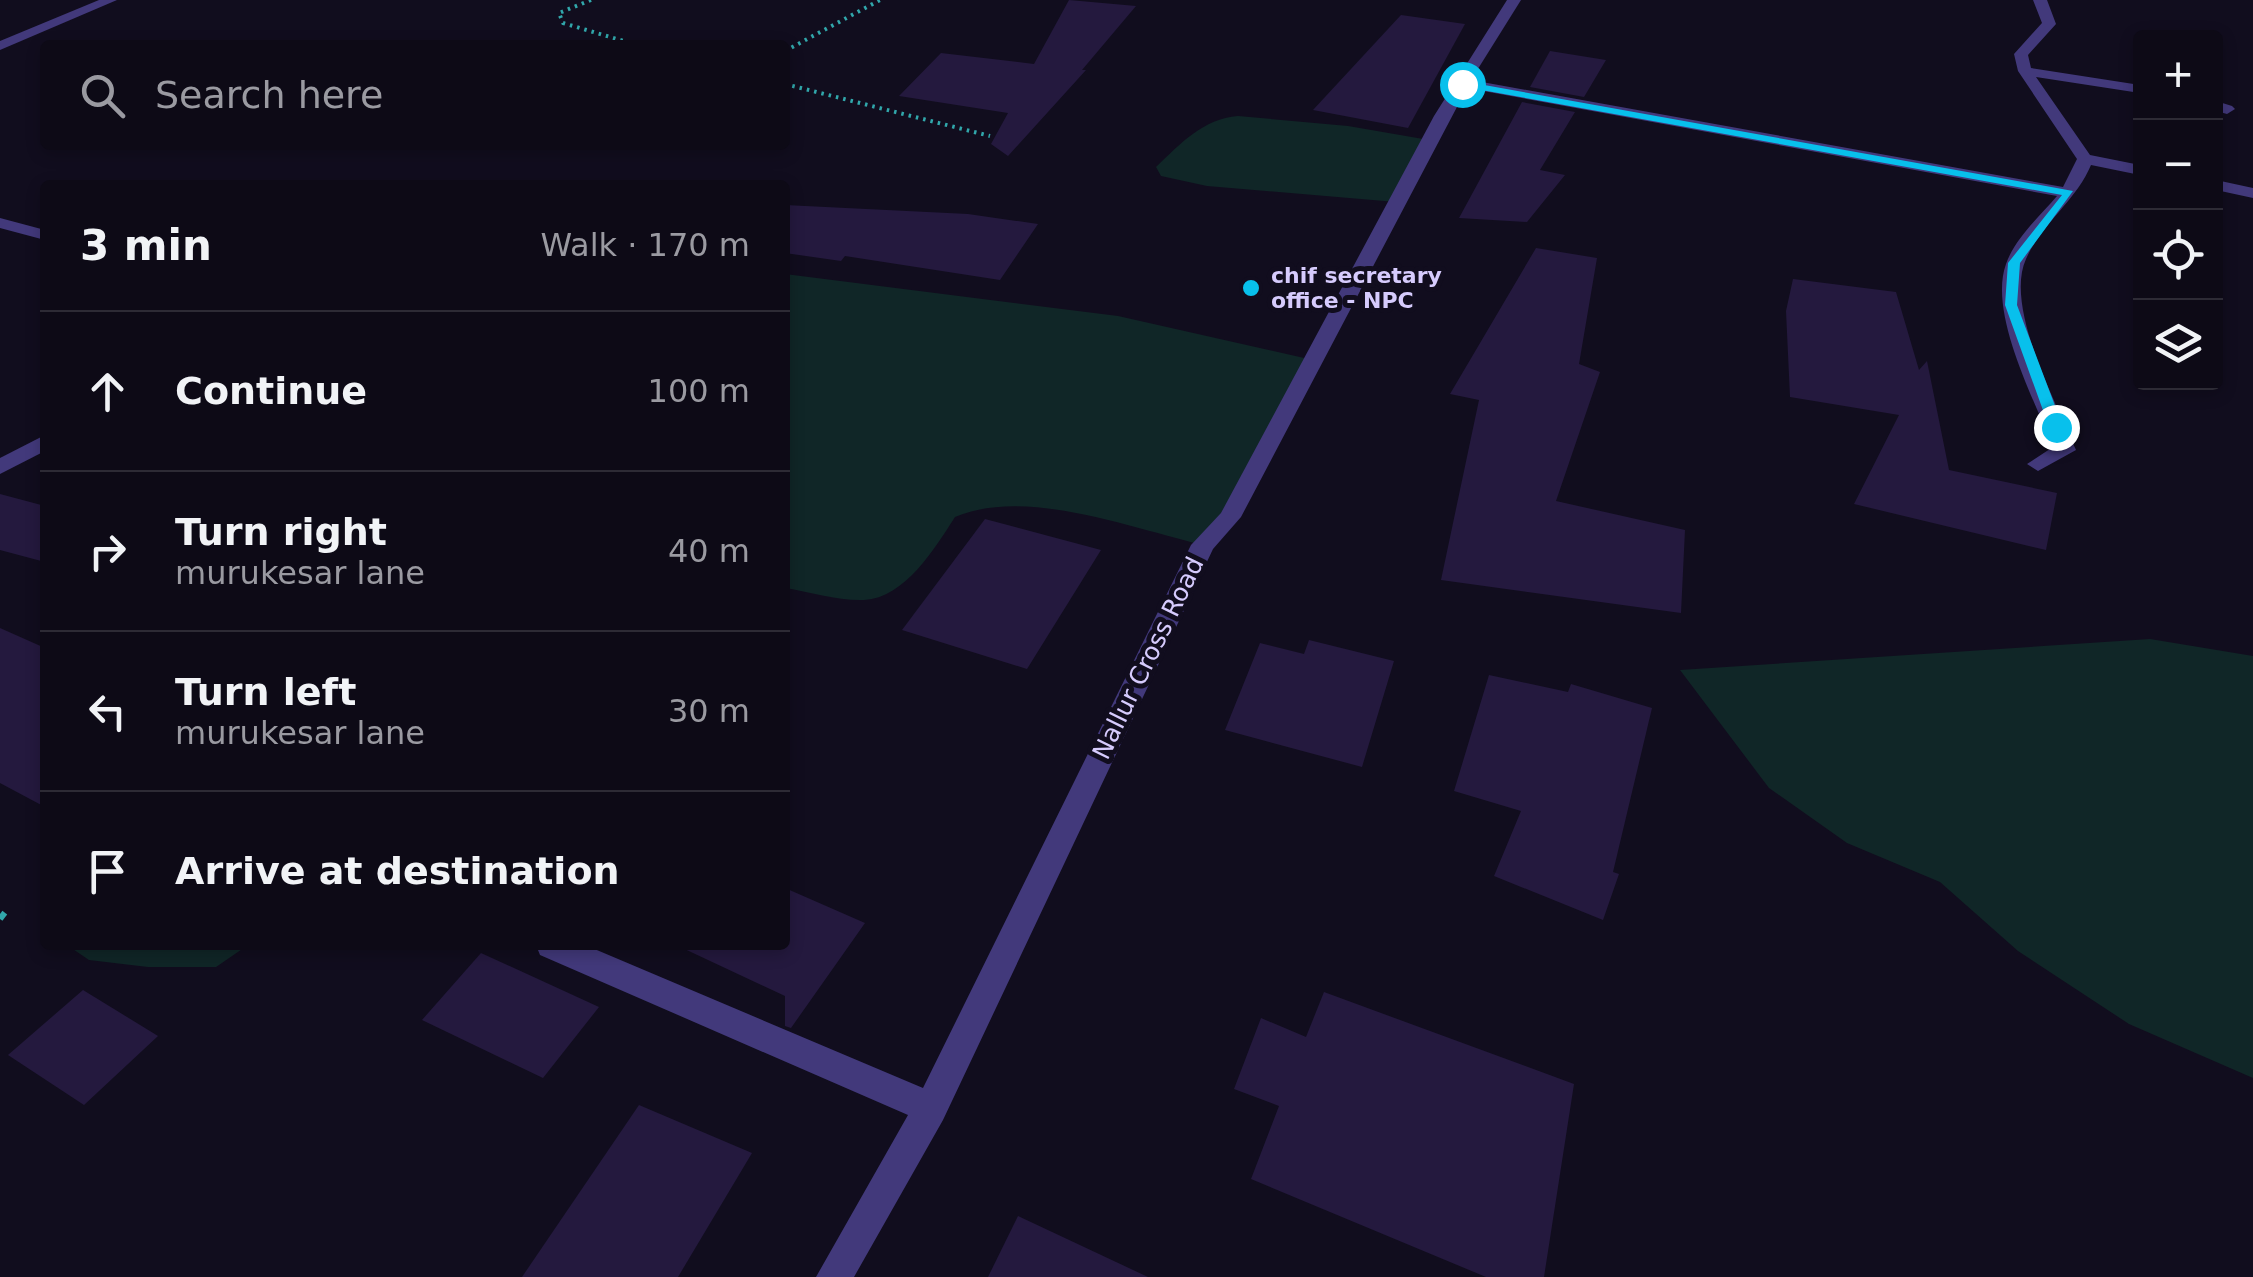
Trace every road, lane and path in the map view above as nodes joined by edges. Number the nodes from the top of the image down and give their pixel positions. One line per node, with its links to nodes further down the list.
1 (110, 0): 7 (street)
2 (591, 0): 6 (path)
3 (880, 0): 8 (path)
4 (1514, 0): 10 (street, Nallur Cross Road)
5 (2040, 0): 9 (street)
6 (619, 40)
7 (0, 46)
8 (790, 48)
9 (2025, 71): 12 (street); 14 (street)
10 (1462, 84): 17 (street); 25 (street, Nallur Cross Road)
11 (790, 85): 13 (path)
12 (2133, 88)
13 (990, 136)
14 (2085, 159): 15 (street); 17 (street)
15 (2133, 169)
16 (2223, 187): 18 (street)
17 (2069, 193): 22 (street)
18 (2253, 193)
19 (0, 224): 20 (street)
20 (40, 234)
21 (40, 445): 23 (street)
22 (2038, 464)
23 (0, 468)
24 (563, 950): 25 (street)
25 (931, 1108): 26 (street, Nallur Cross Road)
26 (834, 1277)

